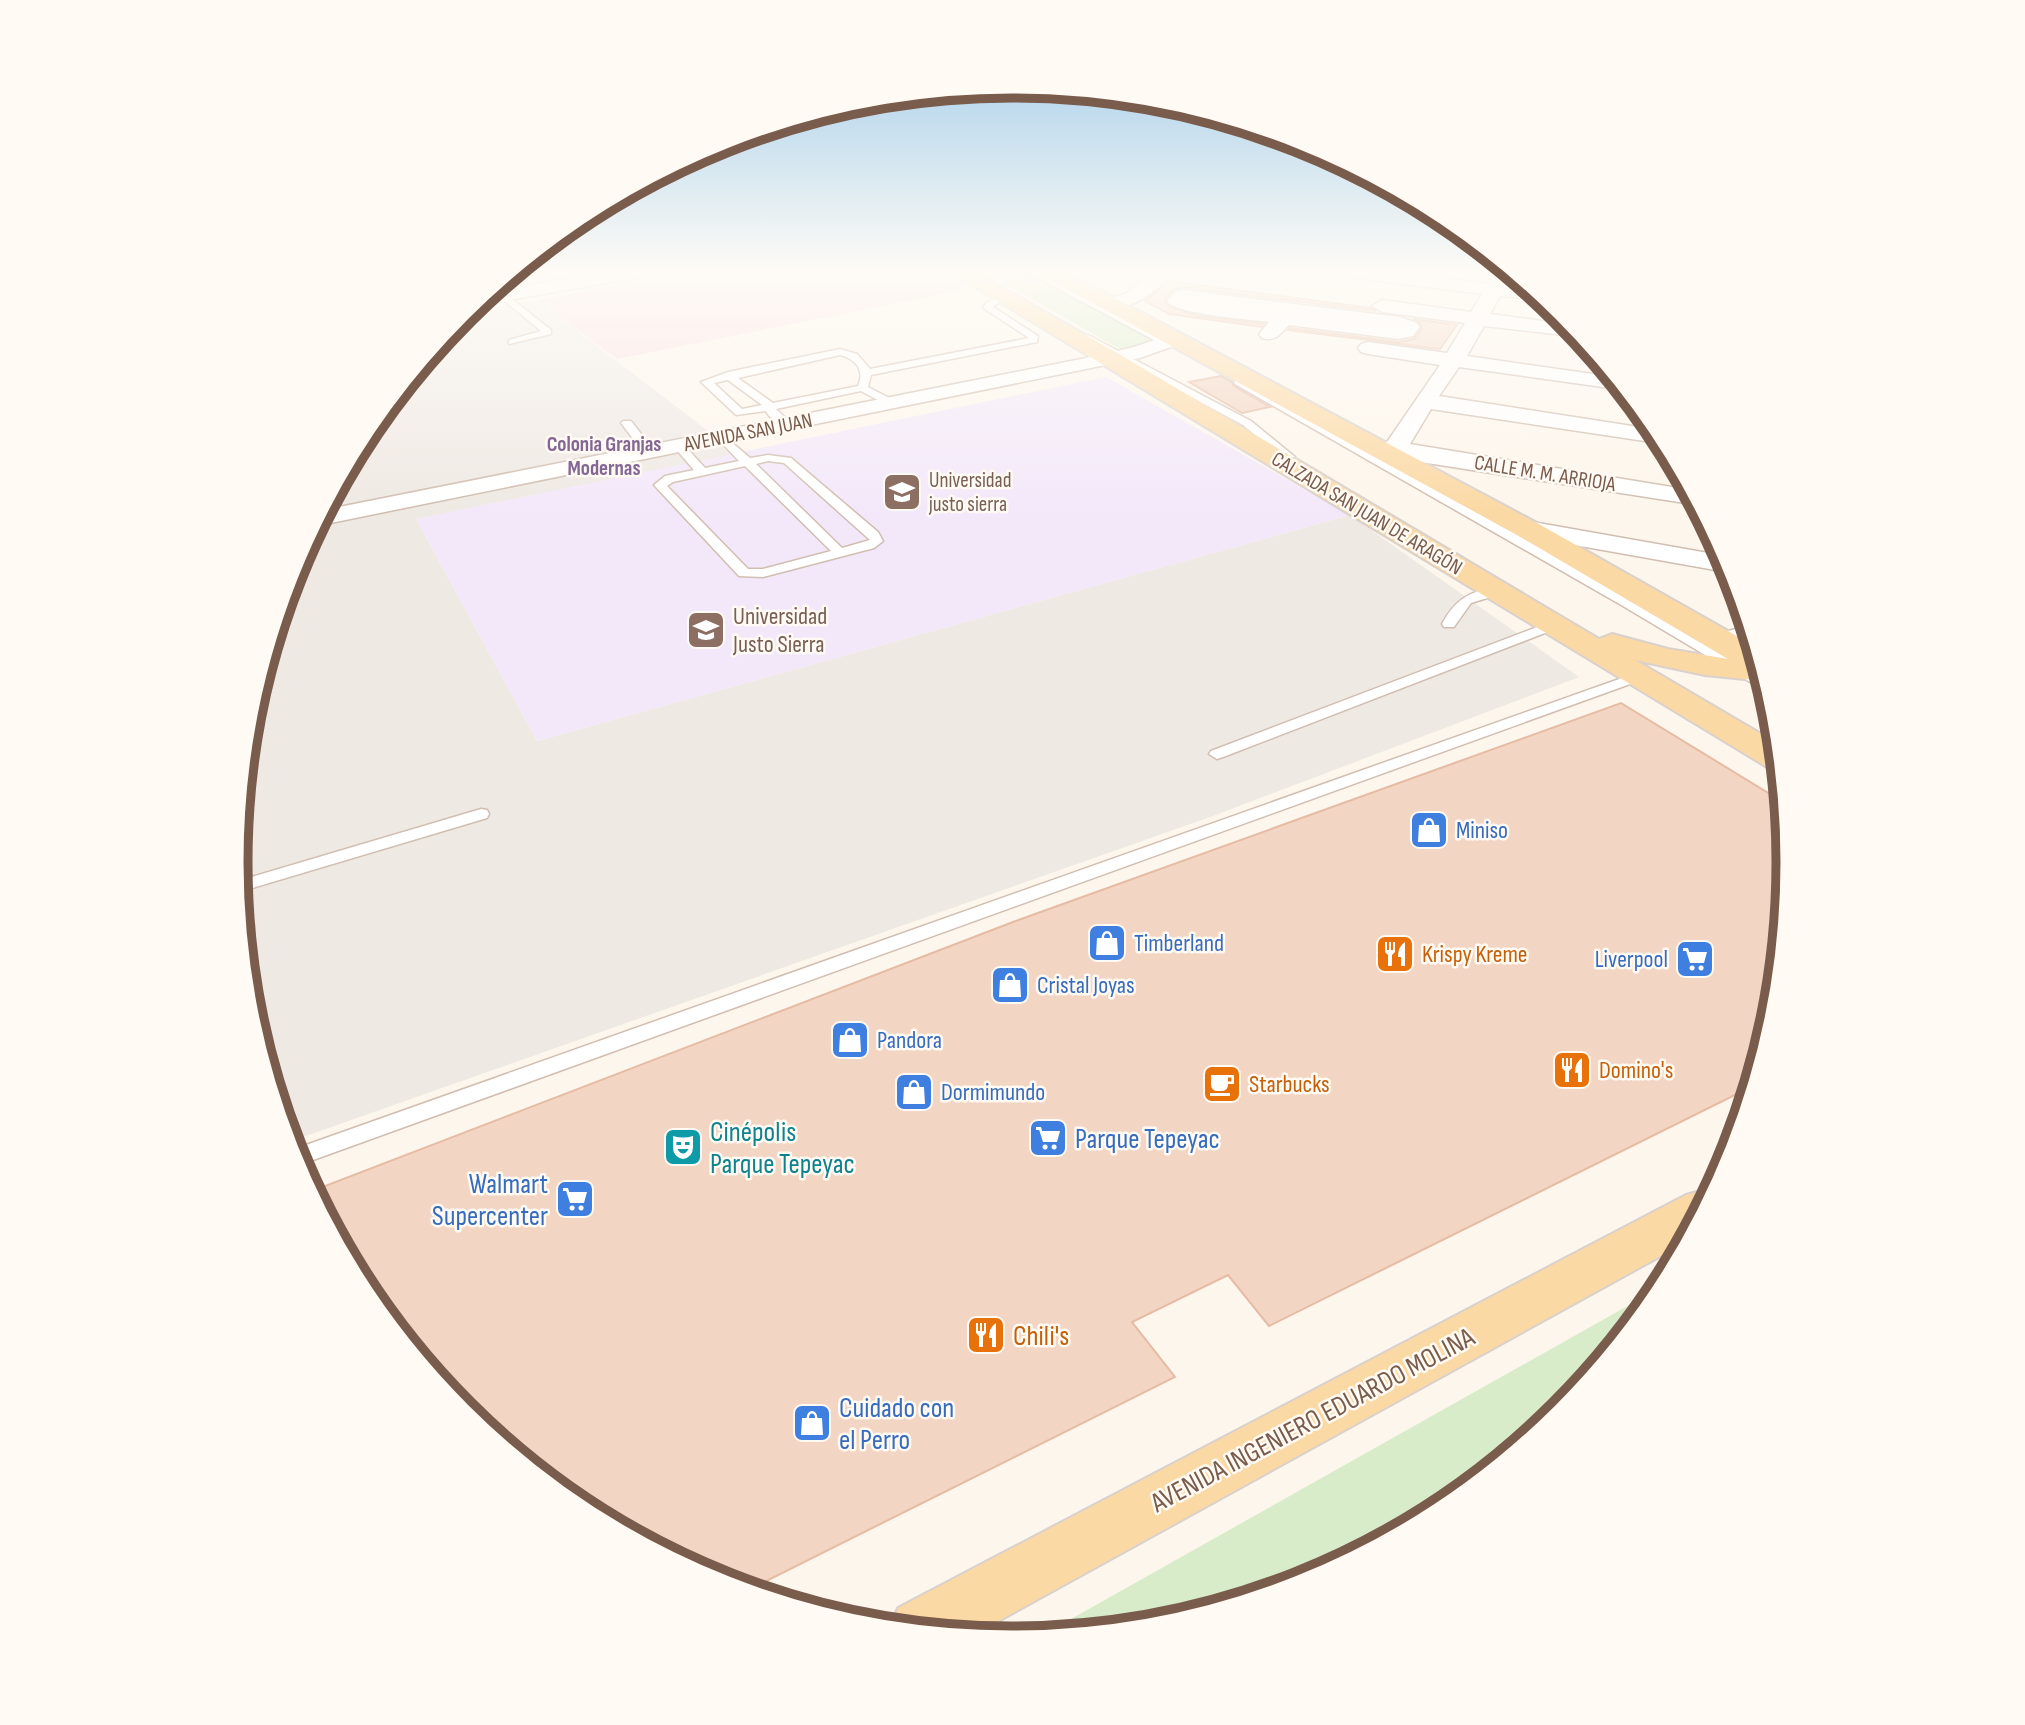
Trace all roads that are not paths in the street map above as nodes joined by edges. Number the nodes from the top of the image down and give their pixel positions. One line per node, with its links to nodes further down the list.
1 (986, 350): 10 (lane)
2 (1103, 350): 8 (main road, CALZADA SAN JUAN DE ARAGÓN)
3 (1105, 350): 8 (lane)
4 (1142, 350): 8 (street, AVENIDA SAN JUAN)
5 (1186, 350): 17 (main road)
6 (1395, 350): 9 (street)
7 (1459, 350): 9 (street)
8 (1118, 357): 15 (street, AVENIDA SAN JUAN); 20 (main road, CALZADA SAN JUAN DE ARAGÓN)
9 (1453, 361): 12 (street); 14 (street)
10 (867, 373): 11 (lane); 13 (lane)
11 (729, 375): 16 (lane); 16 (lane)
12 (1607, 382)
13 (862, 388): 15 (lane); 16 (lane)
14 (1424, 401): 21 (street); 24 (street)
15 (891, 403): 19 (street, AVENIDA SAN JUAN)
16 (770, 406): 19 (lane)
17 (1302, 413): 20 (main road); 24 (main road); 40 (lane)
18 (627, 423): 25 (lane)
19 (787, 425): 22 (street, AVENIDA SAN JUAN)
20 (1237, 425): 33 (main road, CALZADA SAN JUAN DE ARAGÓN); 37 (lane)
21 (1646, 436)
22 (722, 437): 23 (street, AVENIDA SAN JUAN); 26 (lane)
23 (679, 446): 25 (street, AVENIDA SAN JUAN); 27 (lane)
24 (1389, 450): 28 (street, CALLE M. M. ARRIOJA); 30 (main road)
25 (649, 452): 29 (street, AVENIDA SAN JUAN)
26 (746, 462): 27 (lane); 31 (lane); 31 (lane)
27 (702, 472): 31 (lane)
28 (1684, 496)
29 (331, 517)
30 (1527, 529): 32 (street); 38 (main road)
31 (840, 553)
32 (1716, 562)
33 (1462, 571): 34 (main road, CALZADA SAN JUAN DE ARAGÓN); 37 (main road)
34 (1494, 590): 35 (lane); 36 (main road, CALZADA SAN JUAN DE ARAGÓN)
35 (1449, 624)
36 (1553, 625): 42 (main road, CALZADA SAN JUAN DE ARAGÓN); 44 (lane)
37 (1595, 637): 41 (main road); 43 (lane)
38 (1737, 637): 39 (main road)
39 (1750, 663)
40 (1752, 669)
41 (1752, 670)
42 (1639, 676): 45 (main road, CALZADA SAN JUAN DE ARAGÓN); 48 (lane)
43 (1766, 739)
44 (1217, 754)
45 (1769, 754)
46 (481, 814): 47 (lane)
47 (249, 884)
48 (306, 1154)
49 (1690, 1217): 50 (main road, AVENIDA INGENIERO EDUARDO MOLINA)
50 (935, 1622)

